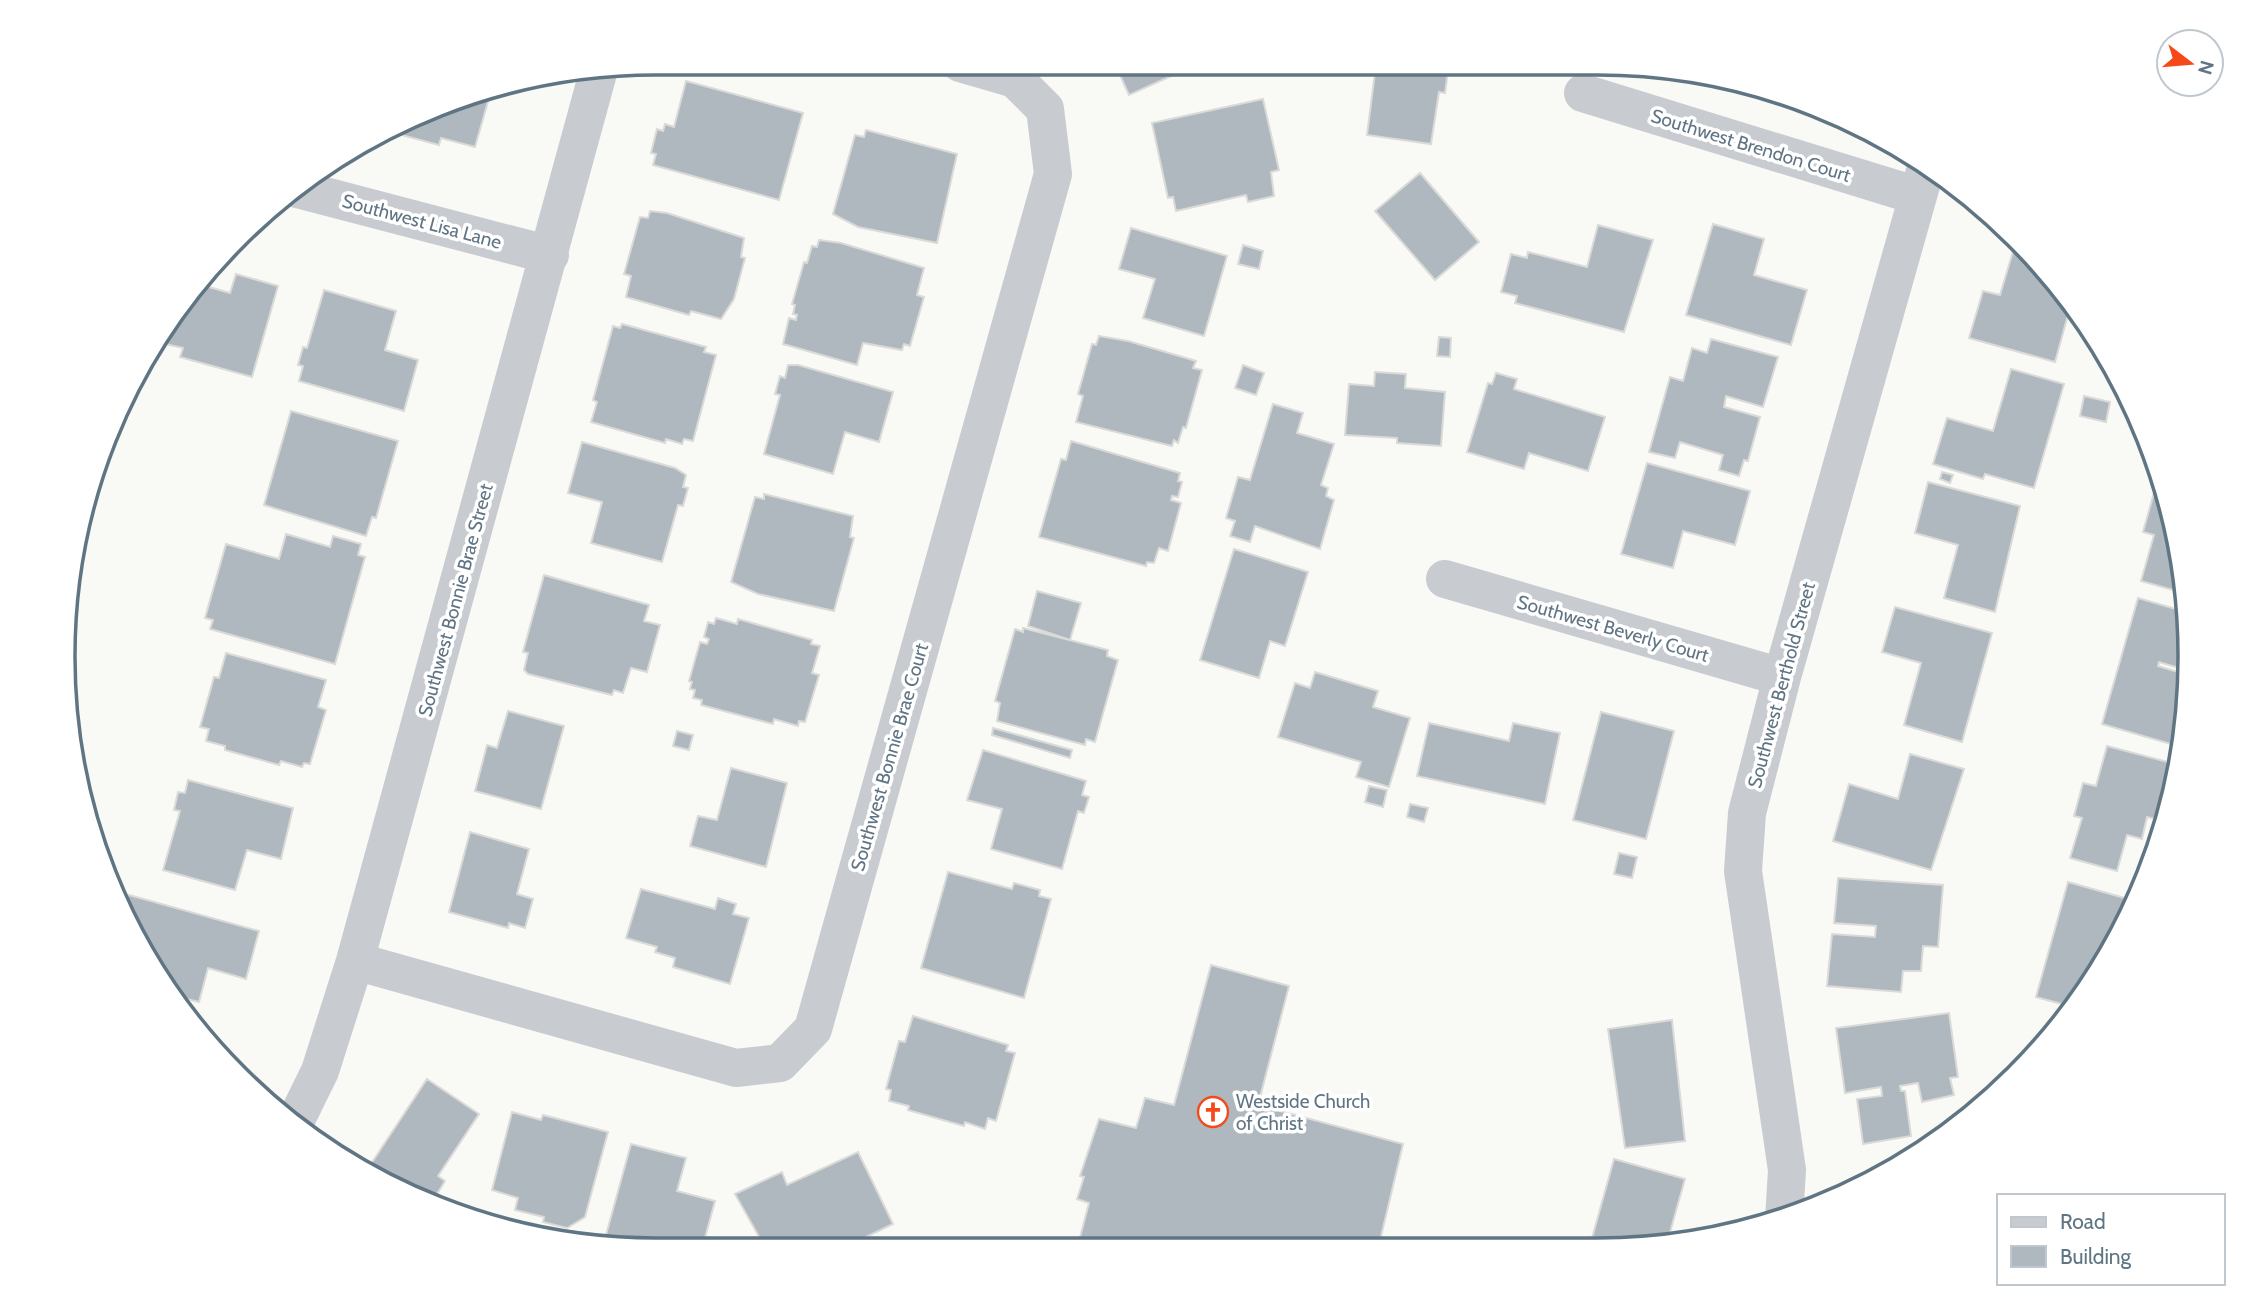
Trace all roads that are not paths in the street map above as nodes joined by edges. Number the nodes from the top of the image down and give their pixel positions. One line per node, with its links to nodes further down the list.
1 (1000, 75): 9 (street, Southwest Bonnie Brae Court)
2 (597, 78): 6 (street, Southwest Bonnie Brae Street)
3 (1583, 93): 4 (street, Southwest Brendon Court)
4 (1923, 180): 8 (street, Southwest Berthold Street)
5 (308, 192): 6 (street, Southwest Lisa Lane)
6 (550, 255): 9 (street, Southwest Bonnie Brae Street)
7 (1445, 579): 8 (street, Southwest Beverly Court)
8 (1782, 677): 11 (street, Southwest Berthold Street)
9 (355, 961): 10 (street, Southwest Bonnie Brae Street)
10 (299, 1115)
11 (1785, 1206)

